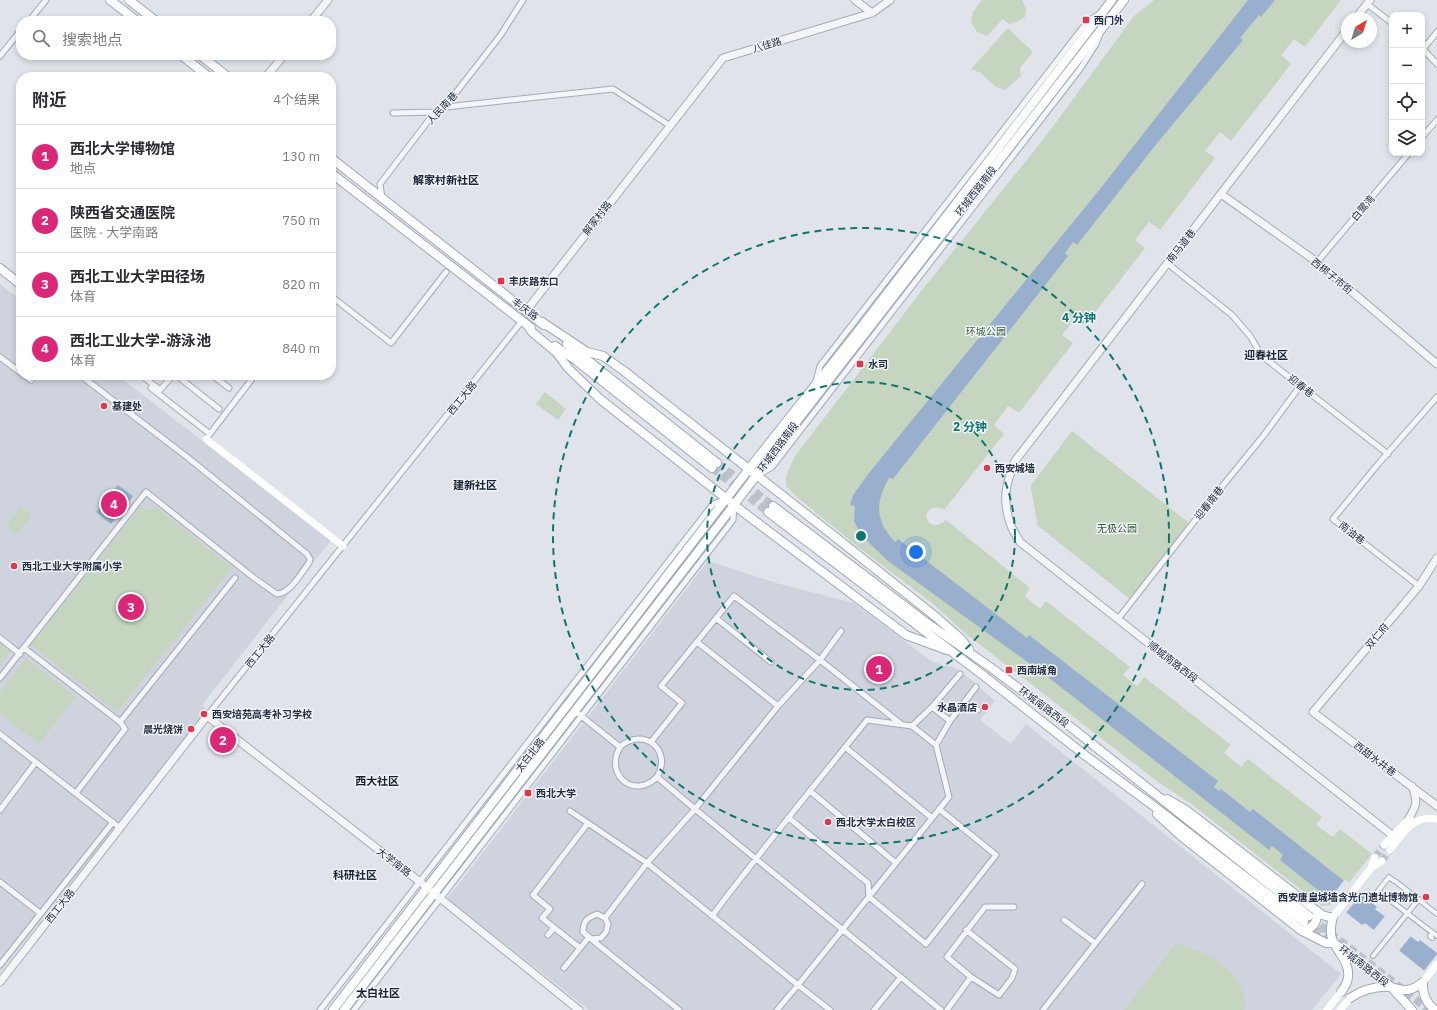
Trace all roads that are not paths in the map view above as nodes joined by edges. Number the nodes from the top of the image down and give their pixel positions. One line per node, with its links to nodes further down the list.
1 (46, 0): 13 (street)
2 (110, 0): 14 (main road)
3 (129, 0): 15 (main road)
4 (328, 0): 16 (street)
5 (523, 0): 32 (street, 人民南巷)
6 (855, 0): 11 (street)
7 (890, 0): 11 (street, 八佳路)
8 (1112, 0): 70 (main road, 环城西路南段)
9 (1124, 0): 18 (main road, 环城西路南段)
10 (1368, 2): 12 (street); 17 (street)
11 (872, 12): 35 (street, 八佳路)
12 (1360, 12)
13 (33, 16)
14 (131, 16)
15 (150, 16)
16 (315, 16)
17 (1389, 20)
18 (1102, 29): 53 (main road, 环城西路南段); 61 (street, 环城西路南段)
19 (1437, 32): 22 (street)
20 (16, 36): 24 (street)
21 (1341, 38): 40 (street, 南马道巷)
22 (1423, 48)
23 (1425, 52): 28 (street)
24 (0, 56)
25 (187, 60): 29 (main road)
26 (206, 60): 30 (main road)
27 (280, 60): 31 (street)
28 (1437, 64)
29 (202, 72)
30 (222, 72)
31 (270, 72)
32 (435, 112): 33 (street); 35 (street); 41 (street, 人民南巷)
33 (393, 114)
34 (1437, 120): 36 (street)
35 (669, 125): 48 (street, 解家村路)
36 (1425, 134)
37 (1406, 156): 42 (street, 白鹭湾)
38 (336, 162): 41 (main road, 丰庆路)
39 (336, 177): 50 (main road, 丰庆路)
40 (1221, 194): 42 (street, 西梆子市街); 43 (street, 南马道巷)
41 (382, 198): 48 (main road, 丰庆路)
42 (1317, 262): 52 (street, 西梆子市街)
43 (1167, 263): 62 (street, 迎春巷); 69 (street, 南马道巷)
44 (0, 268): 46 (main road)
45 (446, 272): 47 (street)
46 (16, 281)
47 (336, 300)
48 (526, 311): 49 (main road, 丰庆路)
49 (542, 322): 50 (main road, 丰庆路); 70 (main road)
50 (525, 323): 72 (main road); 74 (street, 西工大路)
51 (0, 357): 54 (street)
52 (1437, 364)
53 (841, 365): 61 (street); 71 (main road, 环城西路南段)
54 (16, 369)
55 (87, 380): 83 (street)
56 (147, 380): 57 (street)
57 (169, 380)
58 (181, 380): 66 (street)
59 (219, 380): 64 (street)
60 (251, 380): 67 (street)
61 (837, 383): 71 (street, 环城西路南段)
62 (1300, 386): 68 (street, 迎春巷); 79 (street, 迎春南巷)
63 (150, 388): 67 (street)
64 (229, 388)
65 (1437, 397): 68 (street)
66 (219, 409)
67 (208, 436): 74 (main road)
68 (1388, 454): 77 (street, 南油巷)
69 (1015, 462): 79 (street, 顺城南路西段)
70 (749, 469): 71 (main road); 72 (main road, 环城西路南段)
71 (757, 475): 73 (main road, 太白北路); 86 (main road)
72 (726, 499): 73 (main road); 134 (street); 136 (main road, 太白北路)
73 (734, 505): 85 (main road); 97 (main road, 太白北路)
74 (344, 546): 98 (street, 西工大路)
75 (1437, 558): 77 (street, 双仁府)
76 (235, 578): 100 (street)
77 (1419, 586): 96 (street, 双仁府)
78 (716, 618): 82 (street); 87 (street); 88 (street)
79 (1118, 620): 126 (street, 顺城南路西段)
80 (841, 631): 87 (street)
81 (0, 638): 84 (street)
82 (697, 642): 92 (street); 104 (street)
83 (24, 648): 84 (street); 100 (street)
84 (20, 654): 90 (street)
85 (956, 654): 86 (main road, 环城南路西段); 150 (main road, 环城南路西段)
86 (976, 656): 112 (main road, 环城南路西段)
87 (820, 660): 92 (street); 101 (street)
88 (771, 662)
89 (960, 674): 93 (street)
90 (0, 678)
91 (976, 687): 94 (street)
92 (778, 706): 115 (street)
93 (932, 707): 99 (street); 102 (street)
94 (961, 707): 95 (street); 99 (street)
95 (978, 710)
96 (1313, 712): 110 (street, 西甜水井巷)
97 (578, 713): 106 (street); 136 (main road, 太白北路)
98 (208, 716): 125 (street, 西工大路); 134 (street, 大学南路)
99 (950, 721): 105 (street)
100 (120, 722): 113 (street)
101 (901, 724): 102 (street); 107 (street)
102 (912, 726): 105 (street)
103 (0, 734): 108 (street)
104 (650, 742): 106 (street); 109 (street)
105 (936, 745): 116 (street)
106 (620, 747): 109 (street)
107 (845, 747): 111 (street); 120 (street)
108 (36, 762): 113 (street); 117 (street)
109 (657, 778): 115 (street)
110 (1411, 786): 114 (street, 西甜水井巷); 122 (street)
111 (810, 792): 119 (street); 132 (street)
112 (1152, 792): 142 (main road); 150 (main road, 环城南路西段)
113 (76, 793): 123 (street)
114 (1437, 806)
115 (695, 809): 129 (street); 131 (street)
116 (939, 809): 120 (street); 137 (street)
117 (0, 810)
118 (570, 811): 124 (street)
119 (789, 818): 129 (street); 137 (street)
120 (932, 818): 132 (street)
121 (1437, 819): 122 (main road)
122 (1411, 821): 126 (main road); 128 (main road)
123 (113, 822): 125 (street); 143 (street)
124 (588, 823): 131 (street); 151 (street)
125 (120, 828): 166 (street, 西工大路)
126 (1392, 835): 127 (main road)
127 (1384, 845)
128 (1390, 850)
129 (755, 858): 147 (street); 152 (street)
130 (1379, 859): 146 (main road)
131 (647, 863): 147 (street); 148 (street)
132 (896, 863): 137 (street)
133 (0, 882): 143 (street)
134 (420, 882): 136 (street, 大学南路); 172 (street)
135 (1142, 884): 157 (street)
136 (434, 893): 173 (main road, 太白北路); 174 (main road, 太白北路); 175 (street); 176 (street, 大学南路)
137 (869, 897): 152 (street)
138 (1419, 899): 139 (street); 144 (street); 145 (street)
139 (1390, 900): 140 (street); 144 (street)
140 (1387, 904)
141 (1014, 907): 153 (street)
142 (1317, 911): 146 (main road); 150 (main road)
143 (40, 913): 162 (street)
144 (1408, 914): 155 (street); 160 (street)
145 (1437, 914)
146 (1333, 915): 158 (main road)
147 (712, 916): 168 (street)
148 (605, 918): 156 (street); 156 (street)
149 (1064, 920): 157 (street)
150 (1305, 923): 158 (main road, 环城南路西段)
151 (554, 928): 154 (street); 159 (street)
152 (843, 930): 164 (street); 168 (street)
153 (966, 930): 165 (street); 165 (street)
154 (548, 935)
155 (1434, 936)
156 (590, 938): 159 (street); 177 (street)
157 (1095, 943): 183 (street)
158 (1334, 943): 169 (main road, 环城南路西段); 170 (main road)
159 (580, 948): 163 (street)
160 (1374, 956)
161 (1437, 964): 167 (main road)
162 (0, 965)
163 (564, 968)
164 (901, 977): 180 (street); 181 (street)
165 (971, 977): 182 (street)
166 (0, 982)
167 (1423, 982): 169 (main road); 187 (main road)
168 (798, 985): 178 (street); 179 (street)
169 (1391, 987): 171 (main road); 186 (main road, 环城南路西段)
170 (1342, 992): 184 (main road)
171 (1350, 998): 185 (main road)
172 (320, 1010)
173 (333, 1010)
174 (344, 1010)
175 (354, 1010)
176 (579, 1010)
177 (679, 1010)
178 (777, 1010)
179 (830, 1010)
180 (874, 1010)
181 (941, 1010)
182 (947, 1010)
183 (1043, 1010)
184 (1327, 1010)
185 (1340, 1010)
186 (1412, 1010)
187 (1435, 1010)

